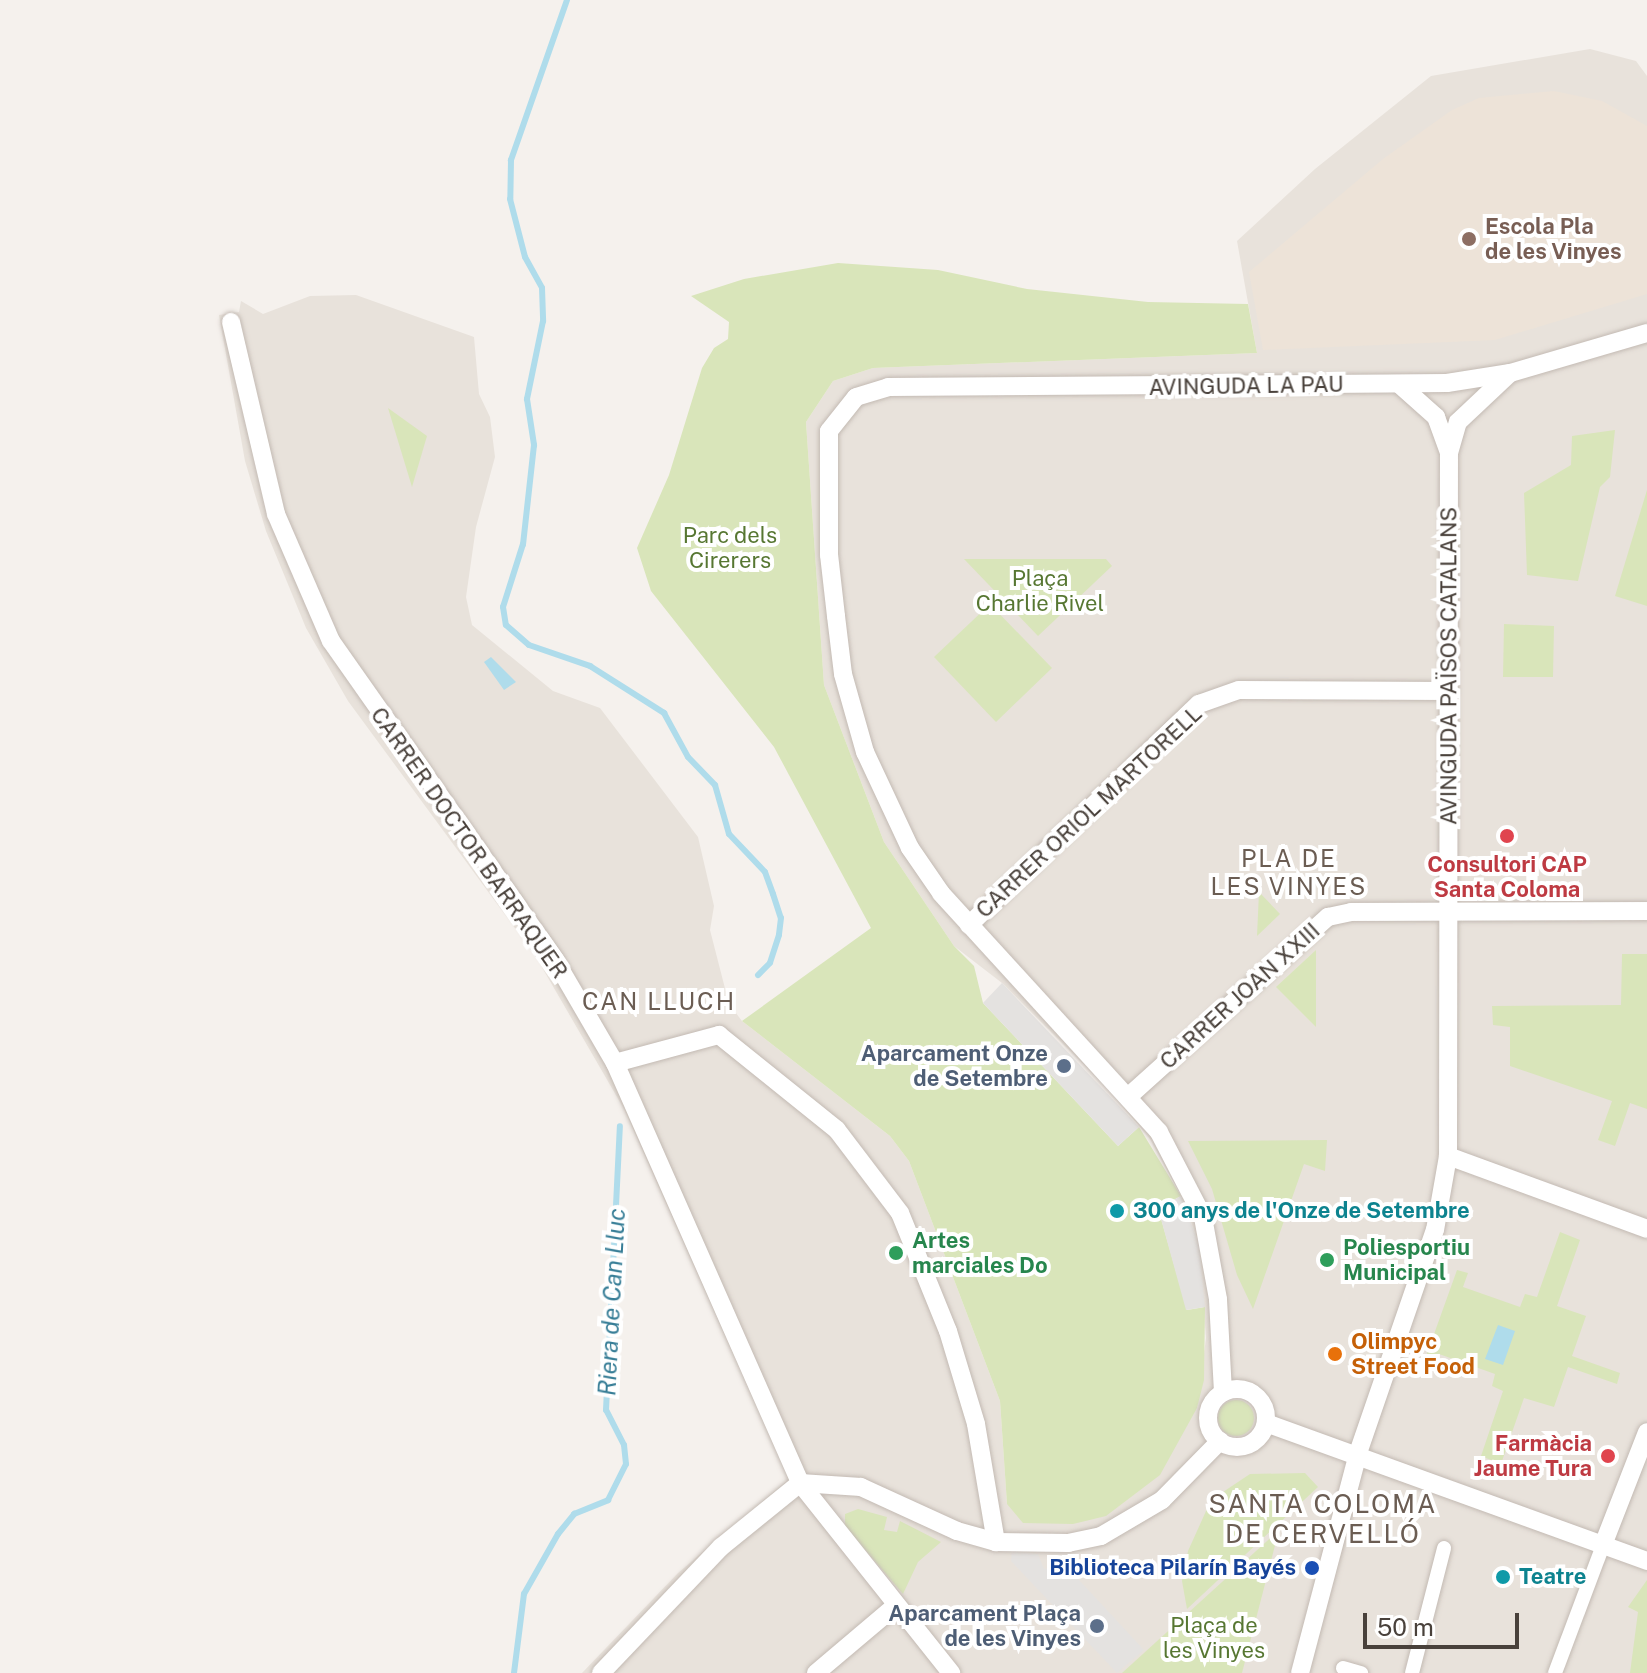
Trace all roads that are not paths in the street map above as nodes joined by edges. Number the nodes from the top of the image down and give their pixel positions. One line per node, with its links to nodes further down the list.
1 (231, 322): 10 (street, CARRER DOCTOR BARRAQUER)
2 (1647, 333): 3 (street, AVINGUDA LA PAU)
3 (1510, 373): 4 (street, AVINGUDA LA PAU); 5 (street, AVINGUDA PAÏSOS CATALANS)
4 (1399, 384): 5 (street, AVINGUDA PAÏSOS CATALANS); 9 (street, AVINGUDA LA PAU)
5 (1449, 453): 6 (street, AVINGUDA PAÏSOS CATALANS)
6 (1449, 691): 8 (street, AVINGUDA PAÏSOS CATALANS); 9 (street, CARRER ORIOL MARTORELL)
7 (1647, 911): 8 (street, CARRER JOAN XXIII)
8 (1449, 913): 11 (street, CARRER JOAN XXIII); 12 (street, AVINGUDA PAÏSOS CATALANS)
9 (969, 925): 11 (street)
10 (615, 1063): 19 (street, CARRER DOCTOR BARRAQUER); 20 (street)
11 (1129, 1096): 14 (street)
12 (1448, 1156): 13 (street); 18 (street, AVINGUDA PAÏSOS CATALANS)
13 (1647, 1229)
14 (1223, 1392): 15 (street); 17 (street)
15 (1266, 1423): 17 (street); 18 (street)
16 (1647, 1432): 21 (street)
17 (1220, 1441): 20 (street)
18 (1358, 1453): 21 (street); 29 (street, AVINGUDA PAÏSOS CATALANS)
19 (800, 1483): 20 (street); 24 (street, CARRER DOCTOR BARRAQUER); 26 (street)
20 (996, 1542)
21 (1603, 1545): 23 (street); 32 (street)
22 (1444, 1548): 31 (street)
23 (1647, 1561)
24 (894, 1607): 27 (street); 28 (street, CARRER DOCTOR BARRAQUER)
25 (1343, 1668): 30 (street)
26 (601, 1673)
27 (816, 1673)
28 (951, 1673)
29 (1300, 1673)
30 (1361, 1673)
31 (1412, 1673)
32 (1555, 1673)

